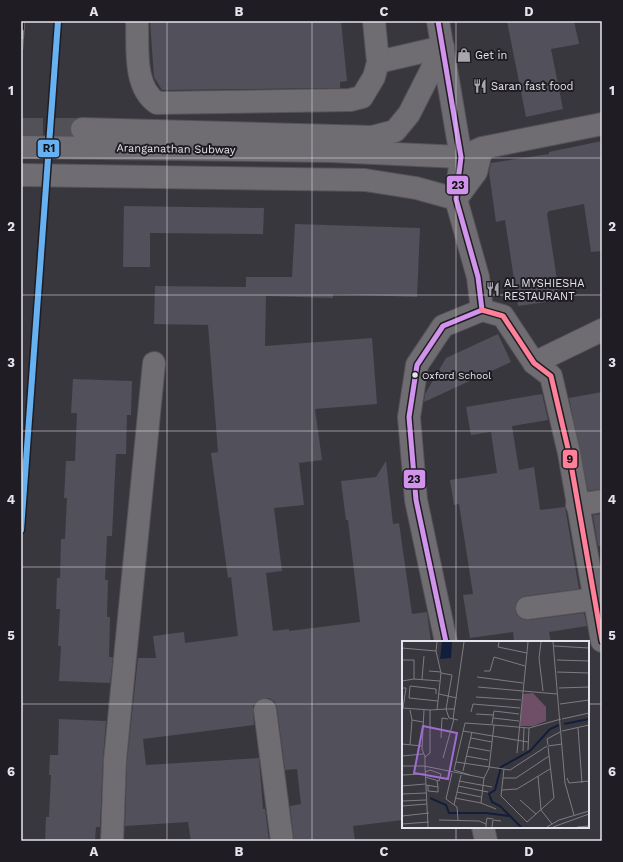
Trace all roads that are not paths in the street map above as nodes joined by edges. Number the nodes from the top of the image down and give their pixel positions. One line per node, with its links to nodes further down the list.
1 (137, 21): 5 (street)
2 (374, 21): 5 (street)
3 (438, 21): 4 (street)
4 (443, 46): 5 (street); 7 (street); 10 (street)
5 (378, 62)
6 (602, 124): 9 (street)
7 (82, 129)
8 (21, 147): 10 (street, Aranganathan Subway)
9 (482, 148): 10 (street); 12 (street)
10 (461, 157): 12 (street)
11 (21, 175): 12 (street)
12 (456, 199): 13 (street)
13 (482, 310): 16 (street); 21 (street)
14 (602, 330): 16 (street)
15 (154, 363): 25 (street)
16 (534, 363): 18 (street)
17 (602, 502): 18 (street)
18 (578, 505): 19 (street)
19 (595, 598): 20 (street); 22 (street)
20 (527, 608)
21 (446, 641)
22 (602, 641)
23 (265, 710): 26 (street)
24 (483, 828): 27 (street)
25 (112, 841)
26 (282, 841)
27 (486, 841)

